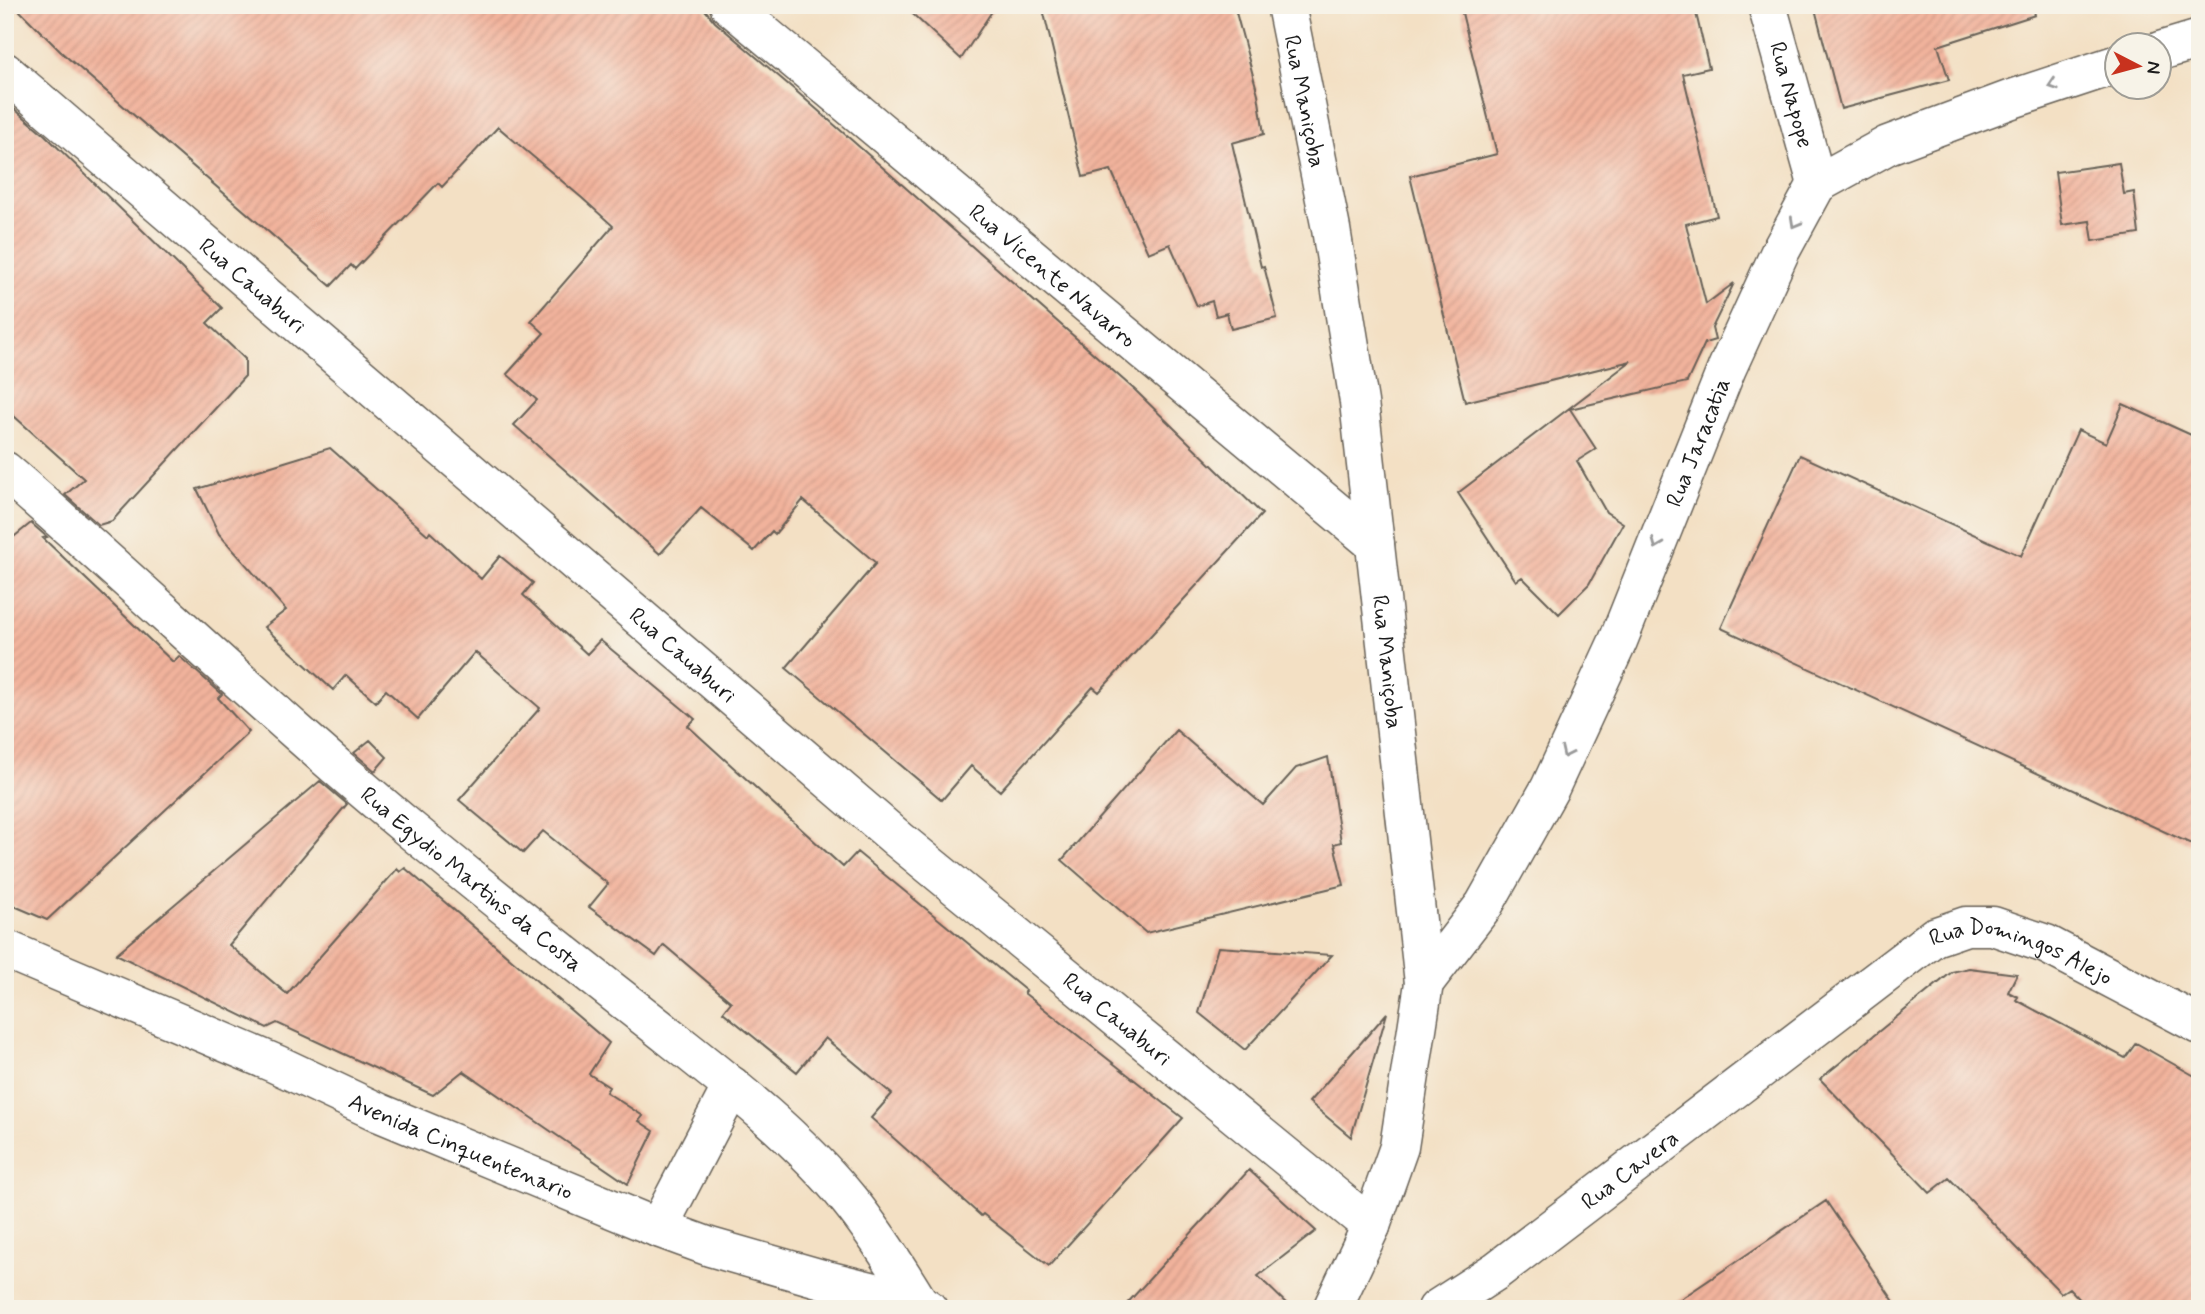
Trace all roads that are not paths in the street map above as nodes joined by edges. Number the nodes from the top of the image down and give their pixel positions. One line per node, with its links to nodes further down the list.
1 (729, 5): 10 (street, Rua Vicente Navarro)
2 (1286, 5): 10 (street, Rua Maniçoba)
3 (1767, 5): 8 (street, Rua Napope)
4 (2200, 39): 5 (street)
5 (2174, 47)
6 (2104, 69): 8 (street, one-way to 8)
7 (5, 72): 16 (street, Rua Cauaburi)
8 (1817, 184): 12 (street, Rua Jaracatia, one-way to 12)
9 (5, 471): 15 (street, Rua Egydio Martins da Costa)
10 (1375, 544): 12 (street, Rua Maniçoba)
11 (5, 949): 17 (street, Avenida Cinquentenario)
12 (1424, 983): 16 (street, Rua Maniçoba)
13 (1818, 1024): 14 (street, Rua Domingos Alejo); 20 (street, Rua Cavera)
14 (2200, 1025)
15 (732, 1086): 17 (street); 18 (street, Rua Egydio Martins da Costa)
16 (1371, 1226): 19 (street, Rua Maniçoba)
17 (658, 1228): 18 (street, Avenida Cinquentenario)
18 (923, 1306)
19 (1332, 1309)
20 (1437, 1309)

